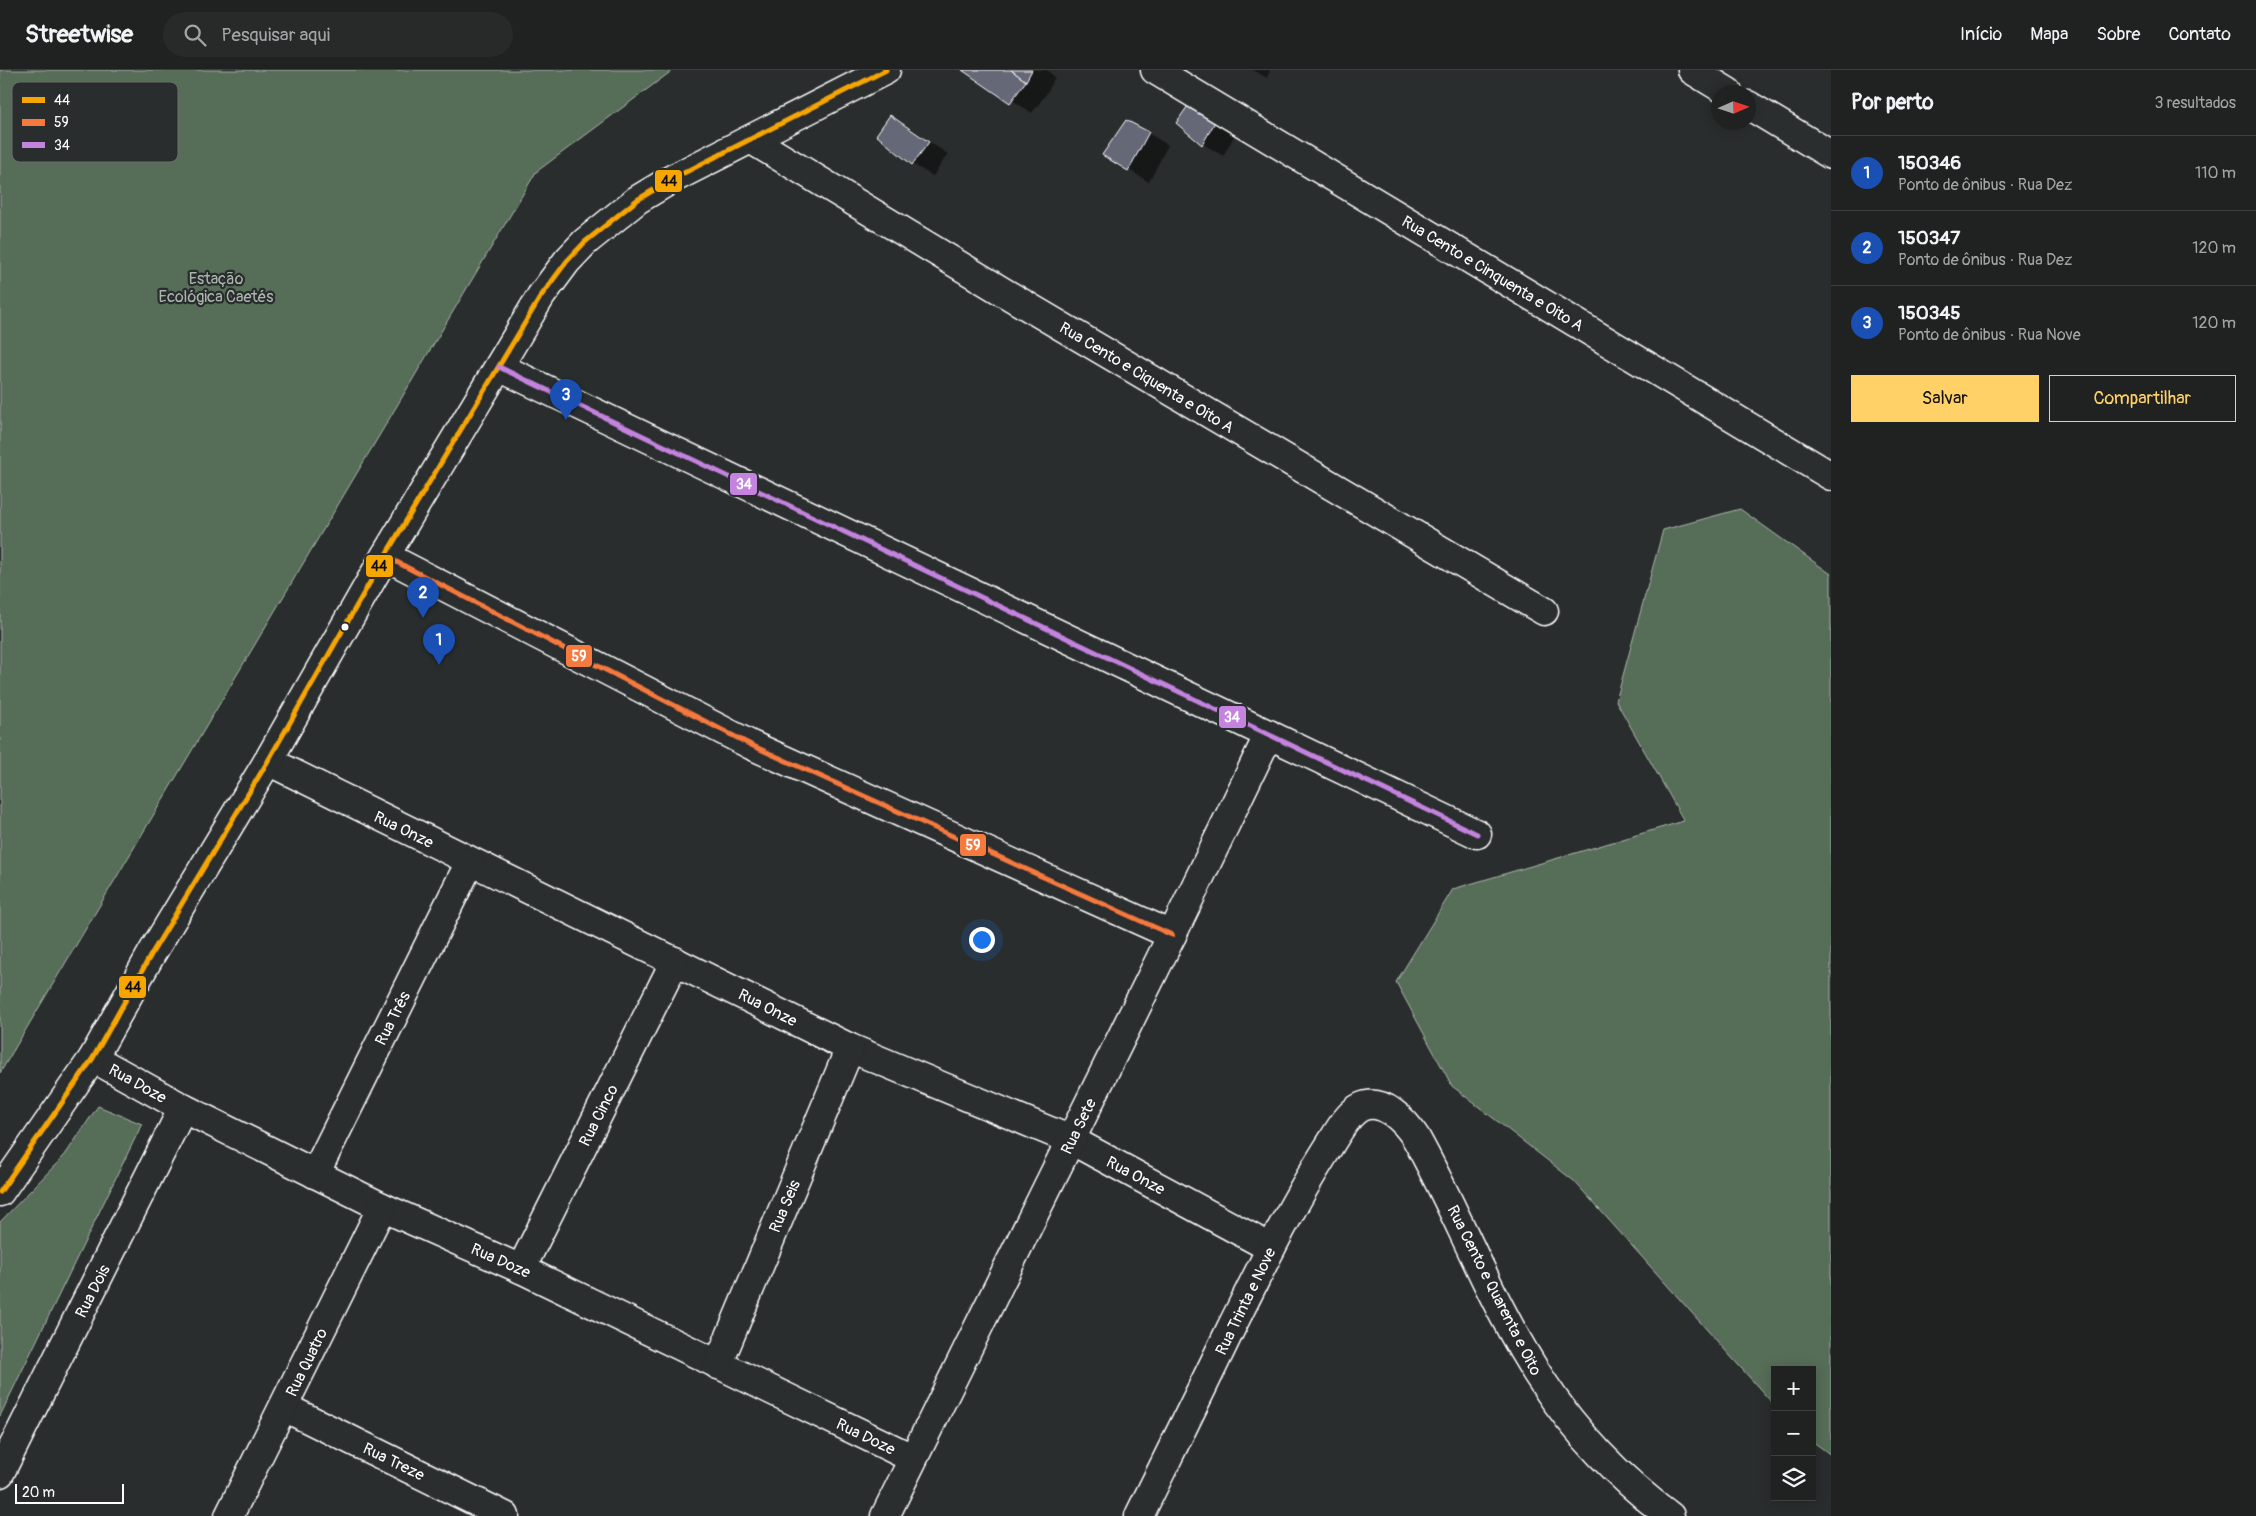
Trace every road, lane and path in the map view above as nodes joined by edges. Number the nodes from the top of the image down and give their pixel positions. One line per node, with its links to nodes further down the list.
1 (886, 70): 6 (street)
2 (1155, 70): 9 (street, Rua Cento e Cinquenta e Oito A)
3 (1692, 70): 4 (street)
4 (1717, 85)
5 (1756, 110): 7 (street)
6 (752, 140): 8 (street); 11 (street, Rua Cento e Ciquenta e Oito A)
7 (1831, 155)
8 (499, 367): 10 (street); 12 (street)
9 (1831, 476)
10 (386, 556): 13 (street); 16 (street)
11 (1544, 611)
12 (1270, 734): 14 (street); 16 (street, Rua Sete)
13 (268, 761): 15 (street, Rua Onze); 19 (street)
14 (1477, 834)
15 (470, 862): 17 (street, Rua Onze); 23 (street, Rua Três)
16 (1172, 935): 22 (street, Rua Sete)
17 (676, 961): 18 (street, Rua Onze); 27 (street, Rua Cinco)
18 (850, 1048): 22 (street, Rua Onze); 28 (street, Rua Seis)
19 (93, 1058): 21 (street, Rua Doze); 24 (street)
20 (1372, 1105): 26 (street, Rua Trinta e Nove); 36 (street, Rua Cento e Quarenta e Oito)
21 (183, 1108): 23 (street, Rua Doze); 31 (street, Rua Dois)
22 (1072, 1140): 26 (street, Rua Onze); 30 (street, Rua Sete)
23 (315, 1174): 25 (street, Rua Doze)
24 (0, 1192)
25 (382, 1208): 27 (street, Rua Doze); 29 (street, Rua Quatro)
26 (1271, 1248): 35 (street, Rua Trinta e Nove)
27 (521, 1269): 28 (street, Rua Doze)
28 (718, 1364): 30 (street, Rua Doze)
29 (284, 1406): 32 (street, Rua Quatro); 33 (street, Rua Treze)
30 (912, 1458): 34 (street, Rua Sete)
31 (0, 1473)
32 (229, 1516)
33 (505, 1516)
34 (885, 1516)
35 (1139, 1516)
36 (1670, 1516)

